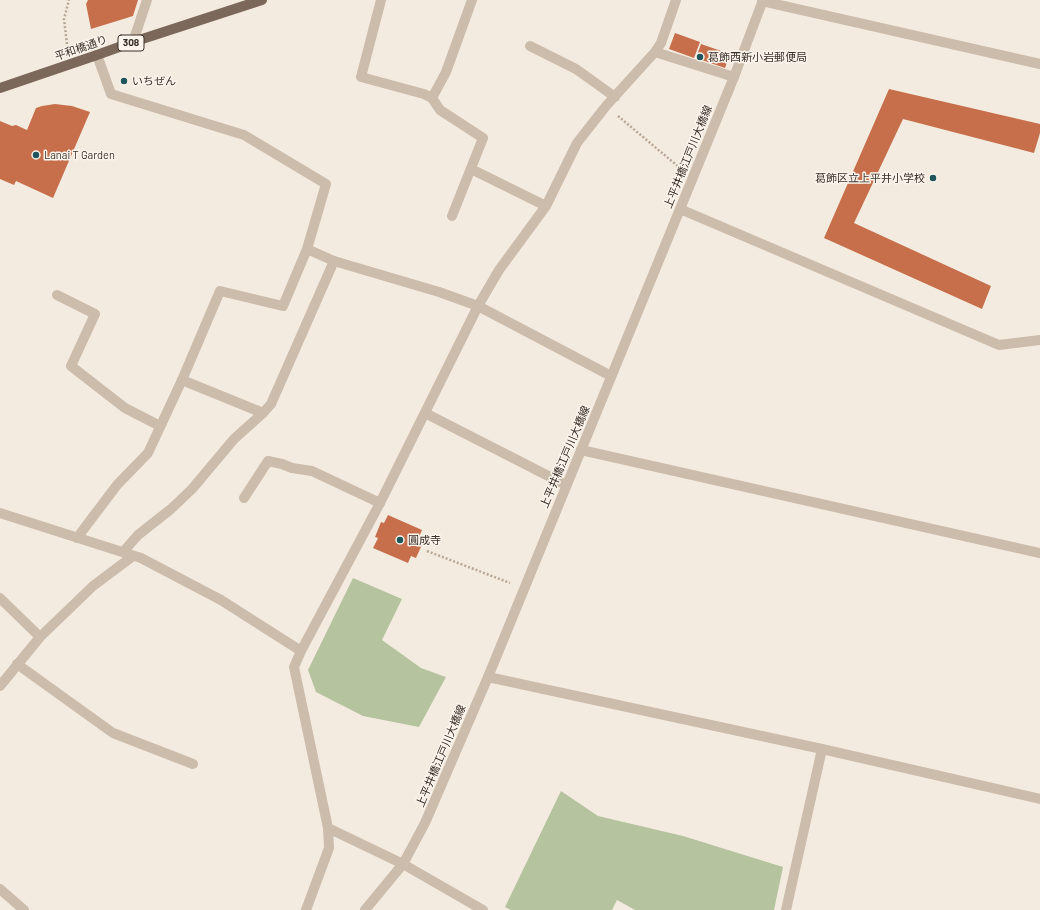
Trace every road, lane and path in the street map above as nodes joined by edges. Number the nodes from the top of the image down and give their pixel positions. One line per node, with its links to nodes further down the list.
1 (69, 0): 9 (path)
2 (147, 0): 8 (street)
3 (262, 0): 8 (main road, 平和橋通り / 308)
4 (381, 0): 17 (street)
5 (472, 0): 17 (street)
6 (676, 0): 11 (street)
7 (763, 1): 13 (street); 14 (street, 上平井橋江戸川大橋線)
8 (133, 42): 12 (main road, 平和橋通り / 308)
9 (67, 44)
10 (530, 46): 16 (street)
11 (655, 52): 14 (street); 16 (street)
12 (97, 55): 15 (main road, 平和橋通り / 308); 24 (street)
13 (1040, 64)
14 (734, 77): 20 (street, 上平井橋江戸川大橋線)
15 (0, 88)
16 (615, 97): 18 (street)
17 (432, 98): 19 (street)
18 (606, 106): 20 (path); 21 (street)
19 (471, 169): 21 (street); 23 (street)
20 (693, 178): 22 (street, 上平井橋江戸川大橋線)
21 (546, 206): 27 (street)
22 (680, 209): 28 (street); 29 (street, 上平井橋江戸川大橋線)
23 (452, 216)
24 (307, 249): 25 (street); 30 (street)
25 (334, 261): 27 (street); 32 (street)
26 (57, 295): 33 (street)
27 (478, 306): 29 (street); 31 (street)
28 (1040, 340)
29 (611, 376): 34 (street, 上平井橋江戸川大橋線)
30 (182, 380): 32 (street); 33 (street)
31 (425, 412): 35 (street); 37 (street)
32 (263, 413): 41 (street)
33 (160, 426): 39 (street)
34 (581, 450): 35 (street, 上平井橋江戸川大橋線); 42 (street)
35 (566, 485): 44 (street, 上平井橋江戸川大橋線)
36 (244, 498): 37 (street)
37 (380, 503): 47 (street)
38 (0, 513): 39 (street)
39 (77, 538): 41 (street)
40 (427, 550): 44 (path)
41 (123, 552): 43 (street)
42 (1040, 553)
43 (133, 556): 46 (street); 47 (street)
44 (524, 588): 49 (street, 上平井橋江戸川大橋線)
45 (0, 598): 46 (street)
46 (40, 637): 48 (street)
47 (301, 651): 54 (street)
48 (17, 664): 50 (street); 52 (street)
49 (488, 677): 51 (street); 55 (street, 上平井橋江戸川大橋線)
50 (0, 686)
51 (822, 749): 53 (street); 61 (street)
52 (193, 764)
53 (1040, 799)
54 (328, 828): 55 (street); 58 (street)
55 (403, 864): 59 (street, 上平井橋江戸川大橋線); 60 (street)
56 (0, 889): 57 (street)
57 (24, 910)
58 (306, 910)
59 (365, 910)
60 (484, 910)
61 (786, 910)

